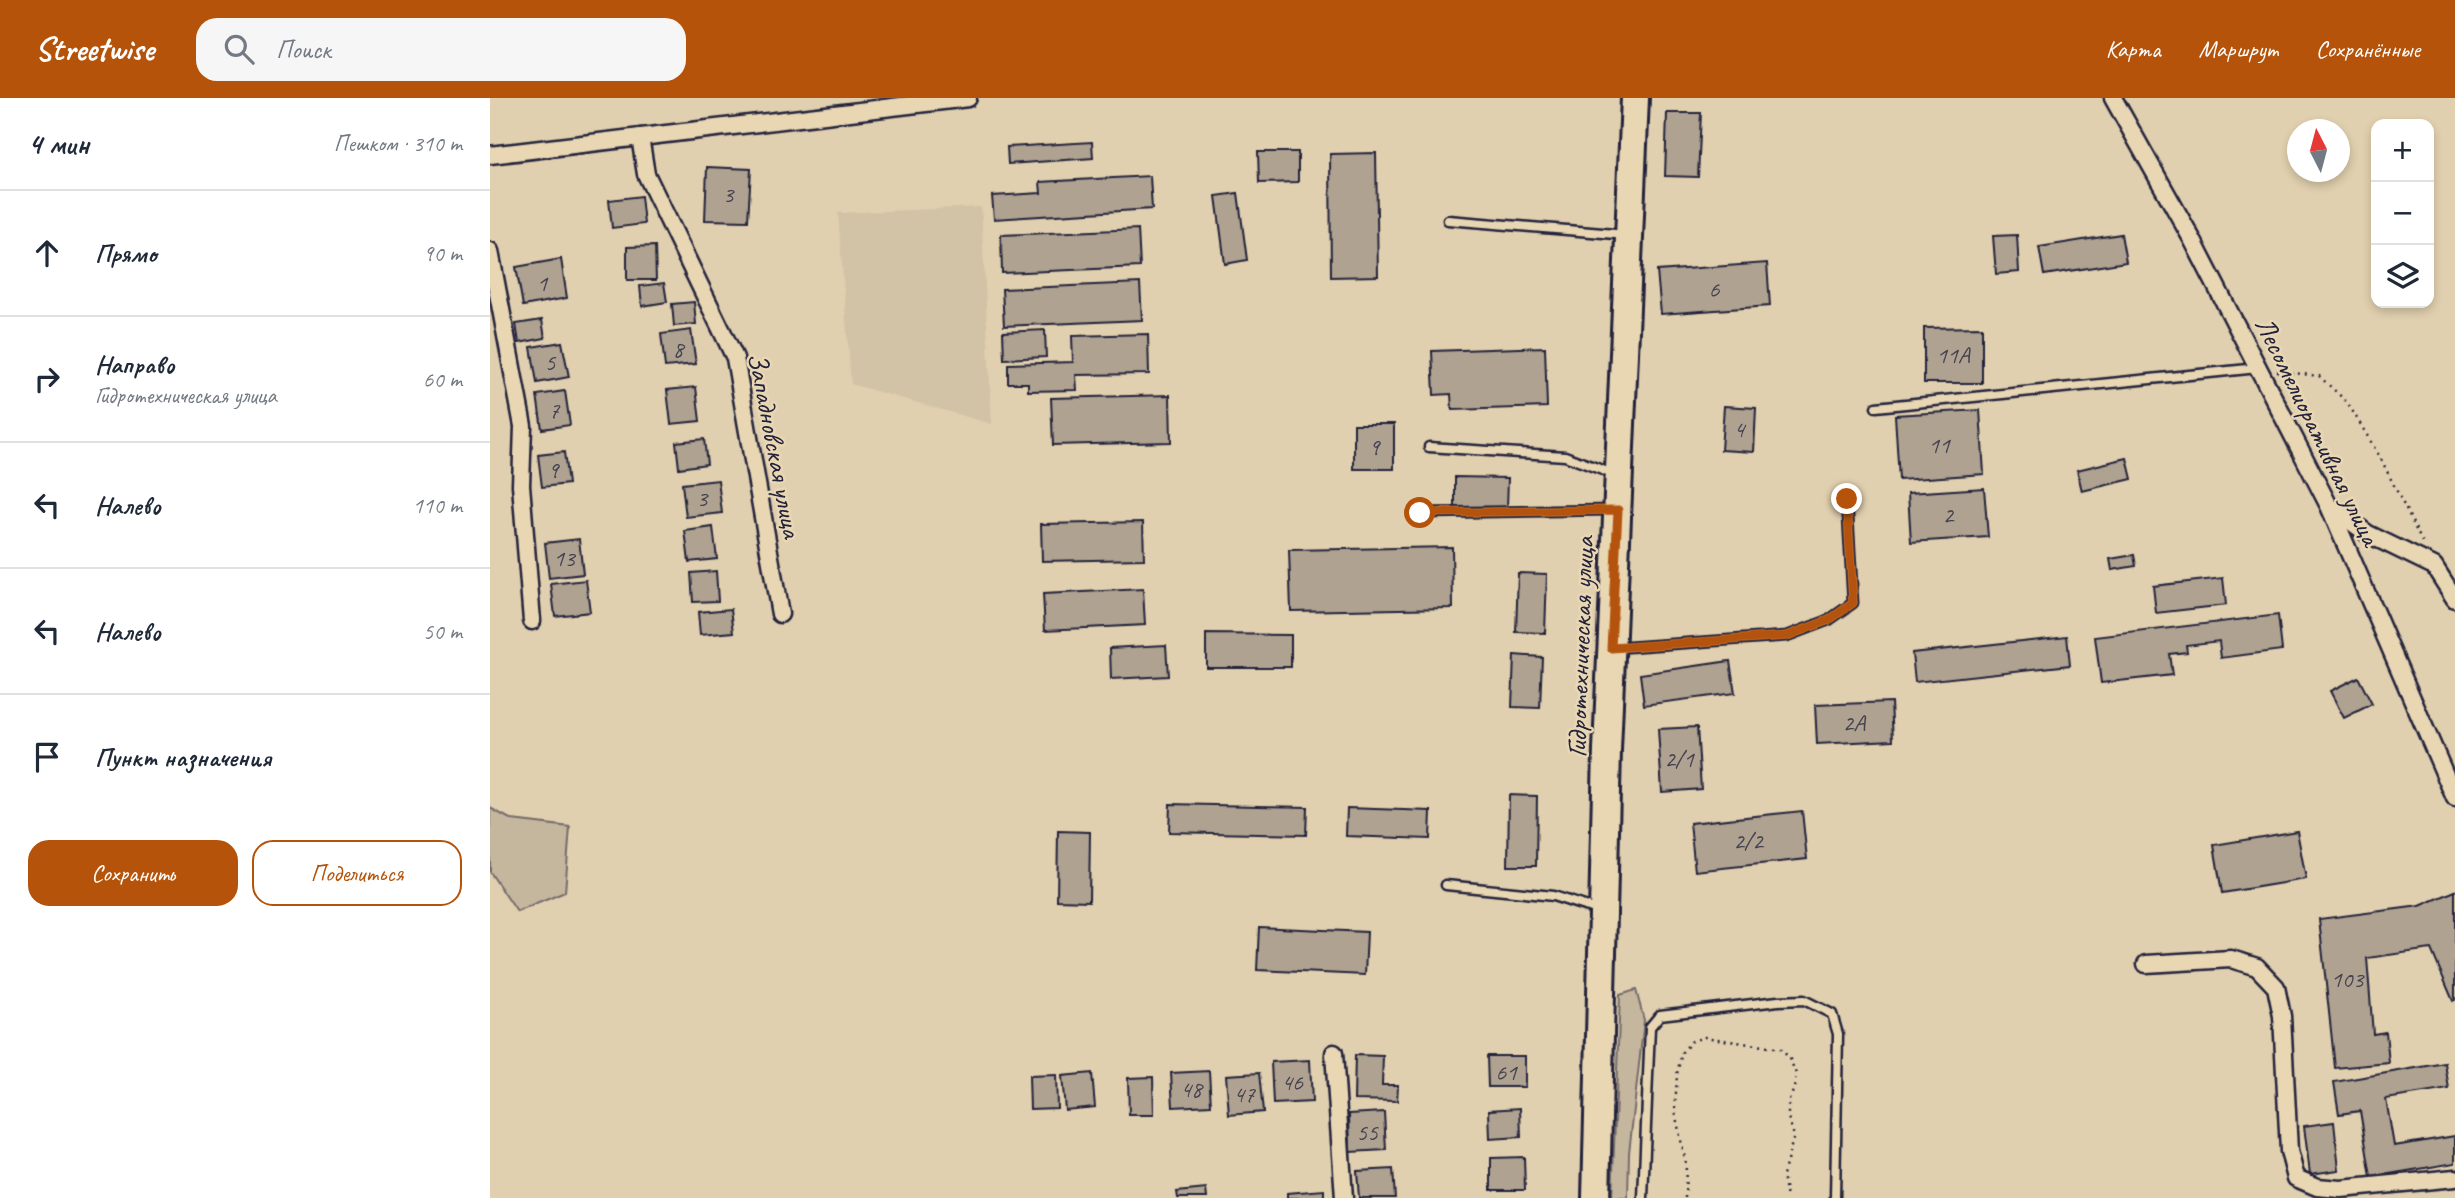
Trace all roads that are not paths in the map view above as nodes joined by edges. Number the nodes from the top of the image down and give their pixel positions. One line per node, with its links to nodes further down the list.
1 (968, 98): 4 (street)
2 (1636, 98): 7 (main road, Гидротехническая улица)
3 (2113, 98): 9 (street, Лесомелиоративная улица)
4 (640, 137): 5 (street); 18 (street, Западновская улица)
5 (490, 155)
6 (1448, 220): 7 (lane)
7 (1630, 235): 12 (main road, Гидротехническая улица)
8 (490, 251): 19 (street)
9 (2258, 368): 10 (lane); 14 (street, Лесомелиоративная улица)
10 (1876, 407)
11 (1429, 447): 12 (lane)
12 (1619, 476): 15 (main road, Гидротехническая улица)
13 (1847, 499): 20 (lane)
14 (2329, 506): 17 (street); 21 (street, Лесомелиоративная улица)
15 (1618, 510): 16 (lane); 20 (main road, Гидротехническая улица)
16 (1420, 513)
17 (2455, 599)
18 (780, 614)
19 (532, 621)
20 (1611, 648): 23 (main road, Гидротехническая улица)
21 (2455, 798)
22 (1446, 885): 23 (lane)
23 (1603, 912): 28 (main road, Гидротехническая улица)
24 (2146, 964): 26 (street)
25 (1334, 1053): 27 (street)
26 (2455, 1178)
27 (1343, 1198)
28 (1595, 1198)
29 (1643, 1198): 30 (lane)
30 (1835, 1198)

